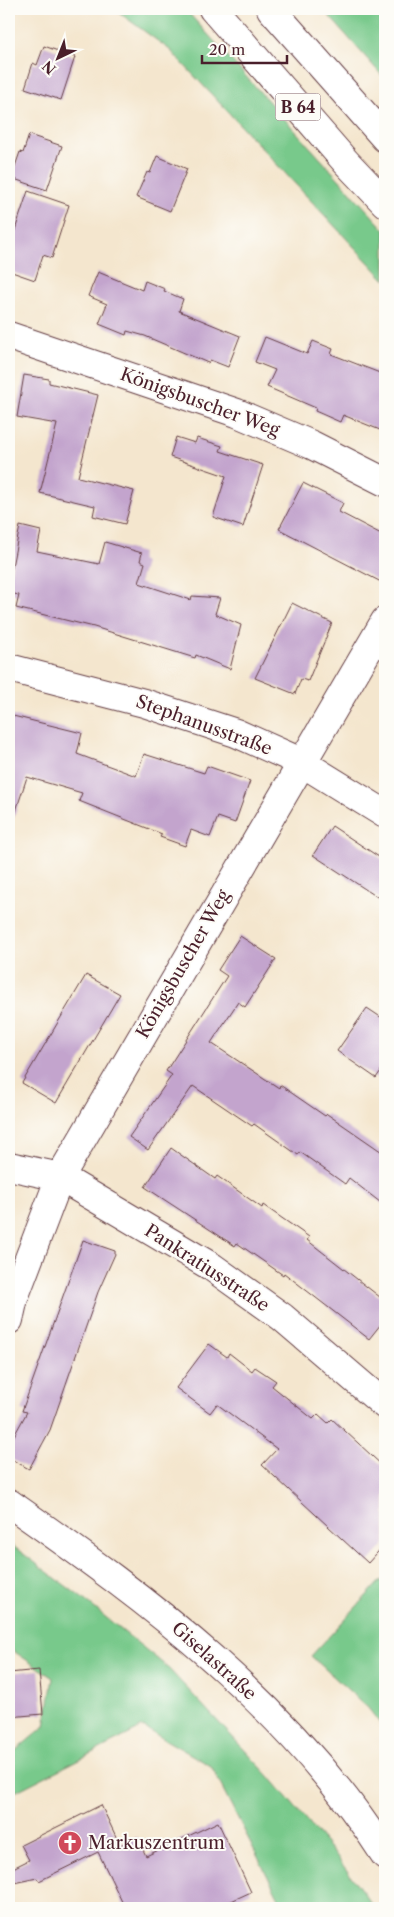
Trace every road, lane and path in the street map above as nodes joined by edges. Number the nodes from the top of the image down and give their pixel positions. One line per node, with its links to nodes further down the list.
1 (213, 9): 4 (main road, B 64)
2 (271, 9): 3 (main road, B 64)
3 (385, 138)
4 (385, 203)
5 (9, 336): 6 (main road, Königsbuscher Weg)
6 (385, 482)
7 (385, 621): 9 (main road, Königsbuscher Weg)
8 (9, 668): 9 (main road, Stephanusstraße)
9 (301, 762): 10 (main road, Stephanusstraße); 12 (main road, Königsbuscher Weg)
10 (385, 814)
11 (9, 1166): 12 (main road, Pankratiusstraße)
12 (60, 1177): 13 (main road, Königsbuscher Weg); 14 (main road, Pankratiusstraße)
13 (9, 1320)
14 (385, 1405)
15 (9, 1503): 16 (main road, Giselastraße)
16 (385, 1855)

